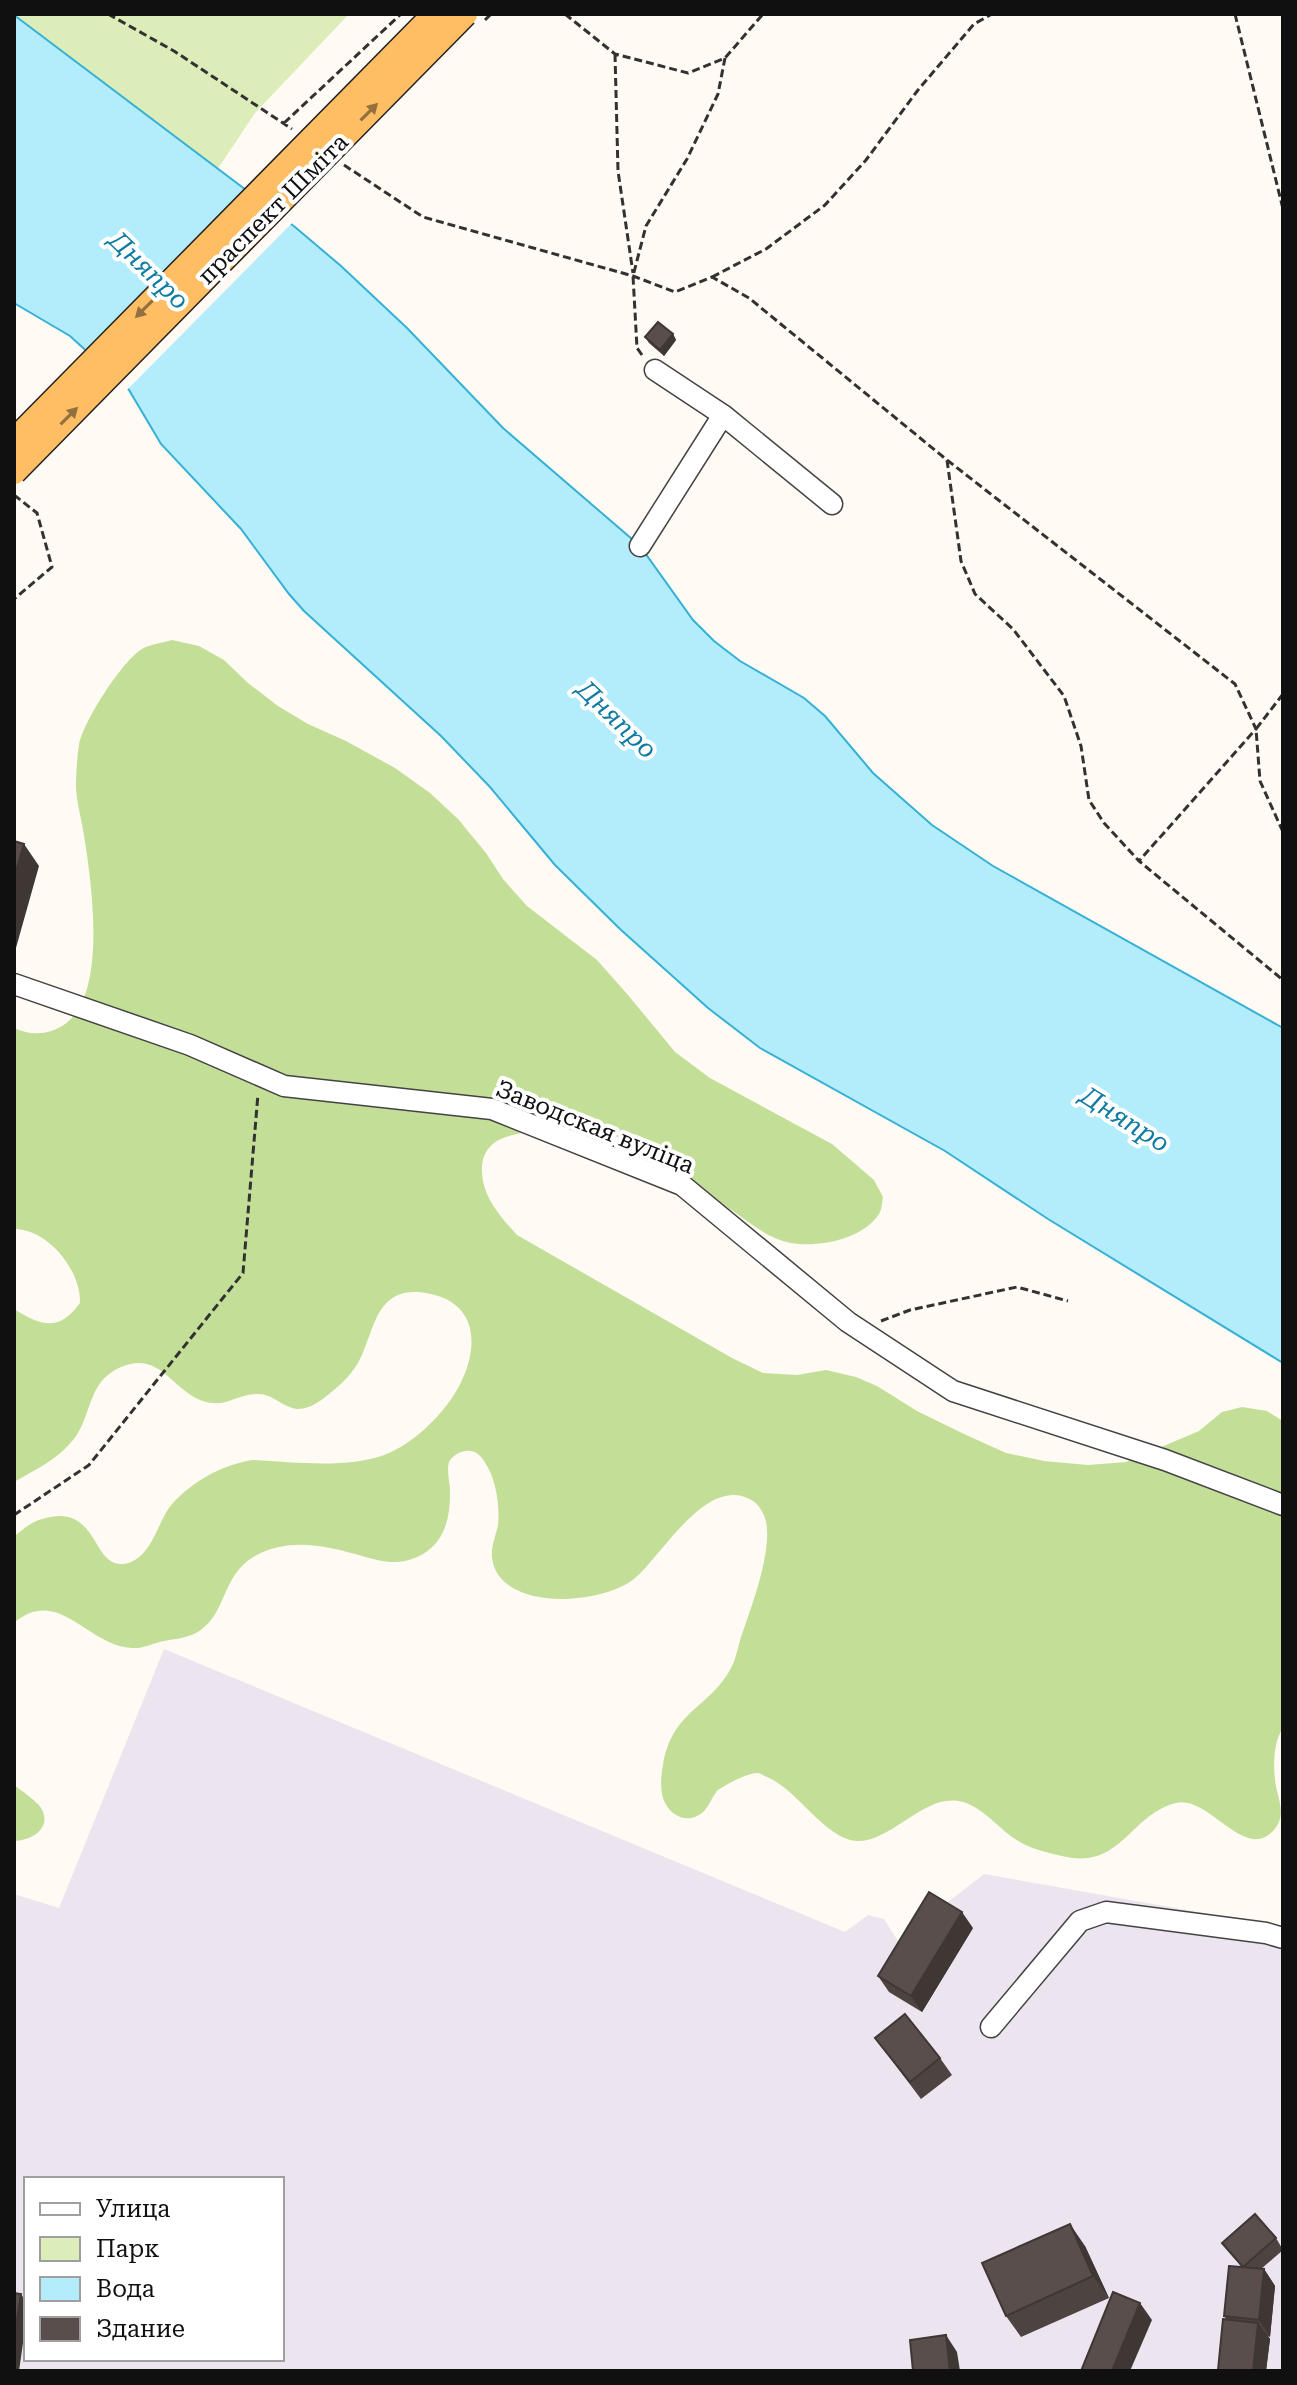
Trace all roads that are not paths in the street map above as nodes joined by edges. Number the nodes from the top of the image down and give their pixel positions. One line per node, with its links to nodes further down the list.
1 (435, 14): 5 (main road, праспект Шміта, one-way to 5, bridge)
2 (465, 14): 6 (main road, праспект Шміта, one-way to 2, bridge)
3 (655, 370): 4 (street)
4 (723, 415): 7 (street); 8 (street)
5 (14, 441)
6 (14, 472)
7 (832, 504)
8 (640, 546)
9 (14, 984): 10 (street, Заводская вуліца)
10 (1283, 1505)
11 (1283, 1938): 12 (street)
12 (991, 2027)

